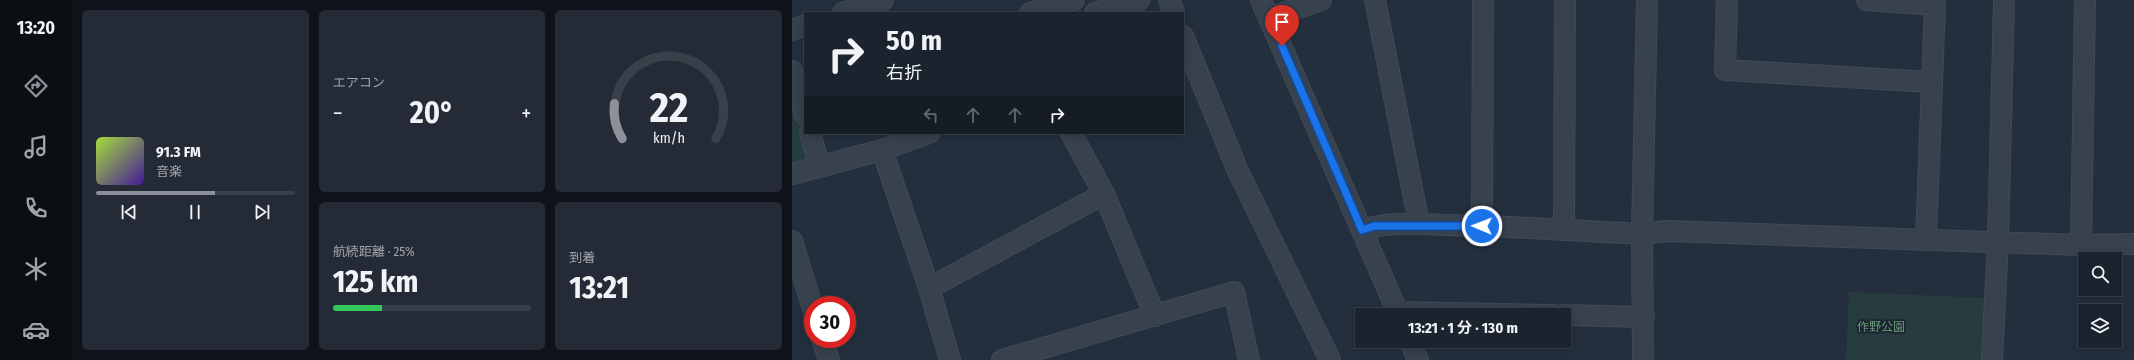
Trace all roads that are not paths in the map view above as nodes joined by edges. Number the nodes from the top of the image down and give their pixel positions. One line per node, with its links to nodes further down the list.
1 (883, 0): 16 (street)
2 (1020, 0): 17 (street)
3 (1074, 0): 18 (street)
4 (1139, 0): 19 (street)
5 (1169, 0): 20 (street)
6 (1261, 0): 21 (street)
7 (1321, 0): 21 (street)
8 (1376, 0): 36 (street)
9 (1483, 0): 37 (street)
10 (1565, 0): 39 (street)
11 (1648, 0): 40 (street)
12 (1727, 0): 26 (street)
13 (1867, 0): 26 (street)
14 (2004, 0): 43 (street)
15 (2084, 0): 45 (street)
16 (846, 12)
17 (1024, 12)
18 (1033, 12)
19 (1097, 12)
20 (1174, 12)
21 (1269, 18): 38 (street)
22 (804, 25): 23 (street)
23 (792, 30)
24 (1184, 38): 58 (street)
25 (792, 71): 27 (street)
26 (1931, 82): 41 (street)
27 (799, 94): 28 (street)
28 (804, 112)
29 (810, 134): 33 (street)
30 (926, 134): 32 (street)
31 (1072, 134): 35 (street)
32 (882, 150): 33 (street); 46 (street)
33 (820, 167): 34 (street)
34 (792, 174)
35 (1104, 194): 46 (street); 50 (street)
36 (1419, 224): 37 (street); 38 (street)
37 (1482, 226): 39 (street)
38 (1362, 230): 48 (street)
39 (1564, 230): 40 (street)
40 (1642, 234): 41 (street); 51 (street)
41 (1926, 240): 43 (street)
42 (792, 241): 47 (street)
43 (1998, 241): 45 (street); 61 (street)
44 (2134, 244): 45 (street)
45 (2081, 245)
46 (929, 288): 55 (street)
47 (804, 300)
48 (1396, 308)
49 (1571, 315): 51 (street)
50 (1155, 316): 56 (street); 57 (street)
51 (1644, 317): 60 (street)
52 (825, 348): 54 (street)
53 (1413, 348): 59 (street)
54 (829, 360)
55 (950, 360)
56 (1002, 360)
57 (1249, 360)
58 (1330, 360)
59 (1418, 360)
60 (1643, 360)
61 (1992, 360)

